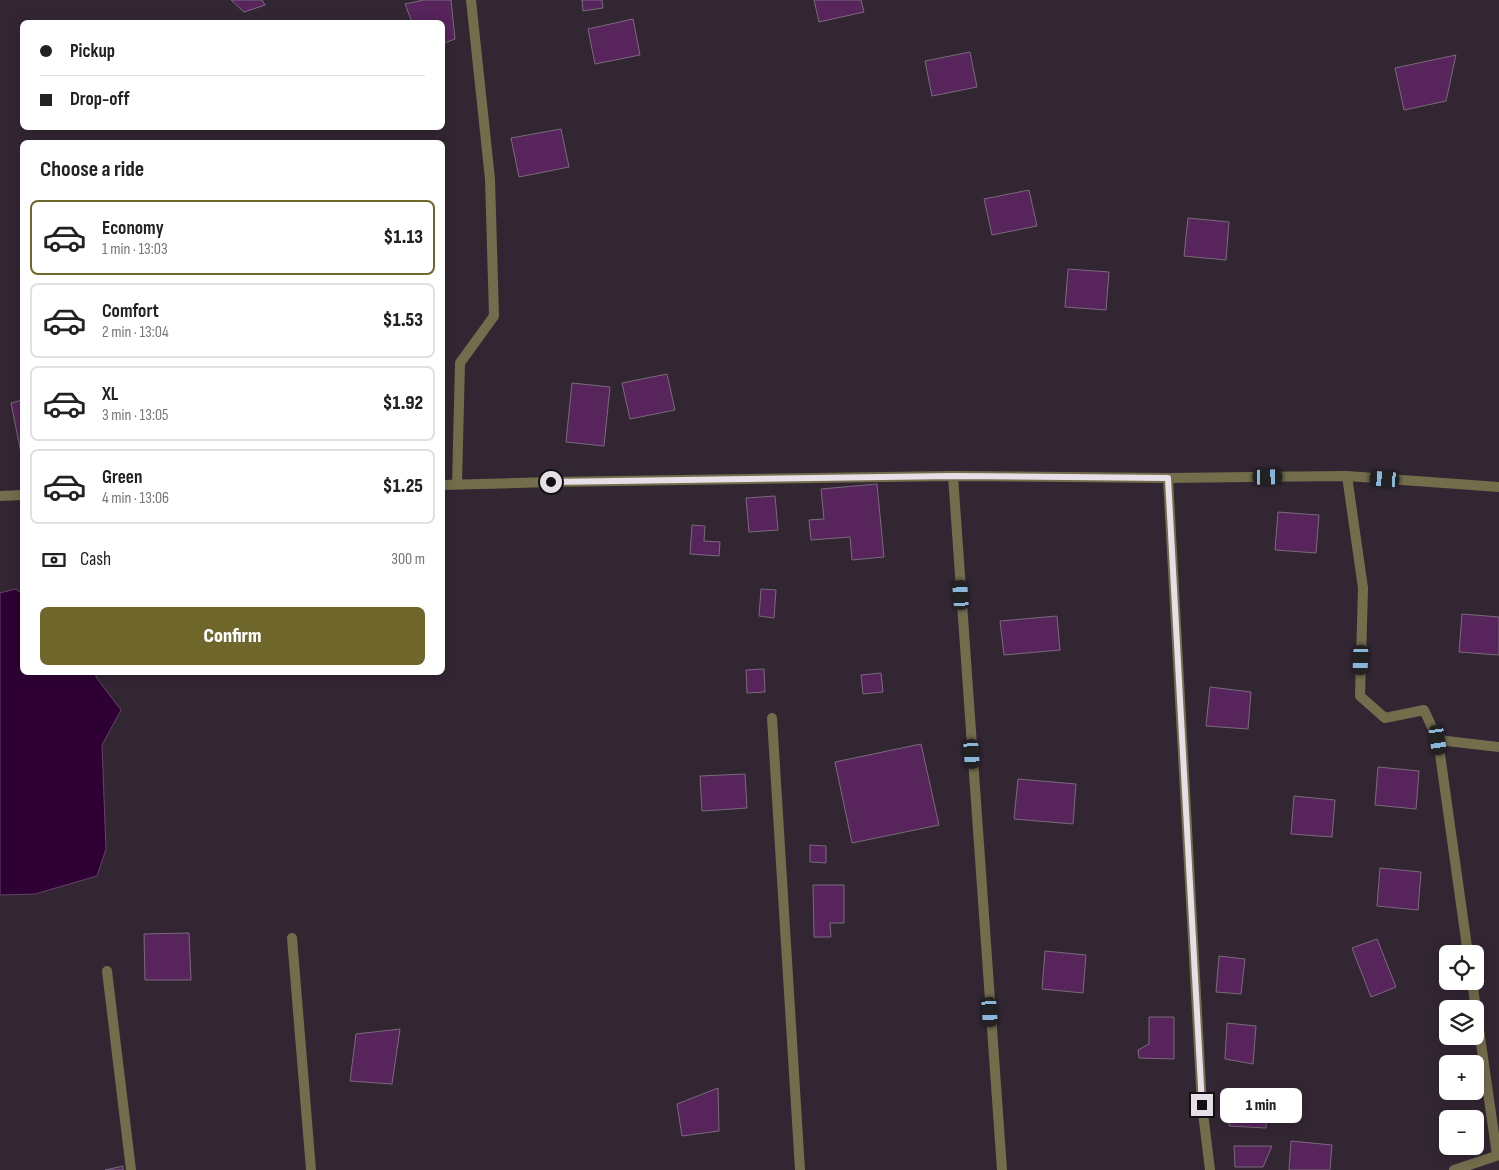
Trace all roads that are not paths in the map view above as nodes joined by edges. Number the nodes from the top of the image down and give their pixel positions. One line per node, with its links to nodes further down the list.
1 (470, 0): 5 (street)
2 (953, 476): 4 (street); 5 (street); 21 (street)
3 (1347, 476): 4 (street); 7 (street); 11 (street)
4 (1168, 478): 22 (street)
5 (457, 484): 6 (street)
6 (445, 485)
7 (1499, 487)
8 (20, 495): 9 (street)
9 (0, 496)
10 (772, 718): 20 (street)
11 (1438, 740): 12 (street); 14 (street)
12 (1499, 748)
13 (292, 938): 19 (street)
14 (1467, 945)
15 (107, 972): 18 (street)
16 (1473, 990): 17 (street)
17 (1498, 1155): 23 (street)
18 (130, 1170)
19 (311, 1170)
20 (800, 1170)
21 (1002, 1170)
22 (1210, 1170)
23 (1454, 1170)

